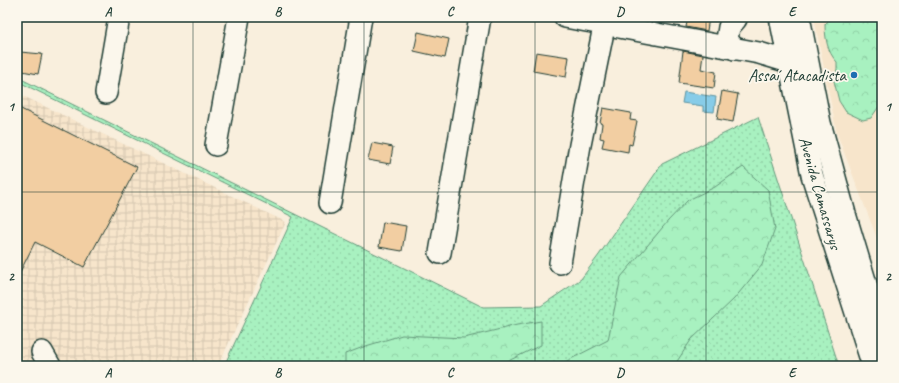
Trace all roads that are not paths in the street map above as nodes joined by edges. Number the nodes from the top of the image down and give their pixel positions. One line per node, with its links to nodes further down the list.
1 (119, 17): 12 (street)
2 (239, 17): 13 (street)
3 (361, 17): 14 (street)
4 (480, 17): 15 (street)
5 (565, 17): 9 (street)
6 (780, 17): 11 (street, Avenida Camassarys)
7 (799, 17): 17 (street, Avenida Camassarys)
8 (735, 18): 10 (street)
9 (605, 21): 10 (street); 16 (street)
10 (735, 49): 11 (street)
11 (789, 62): 18 (street, Avenida Camassarys)
12 (106, 93)
13 (216, 145)
14 (330, 203)
15 (440, 253)
16 (560, 263)
17 (882, 336)
18 (873, 366)

